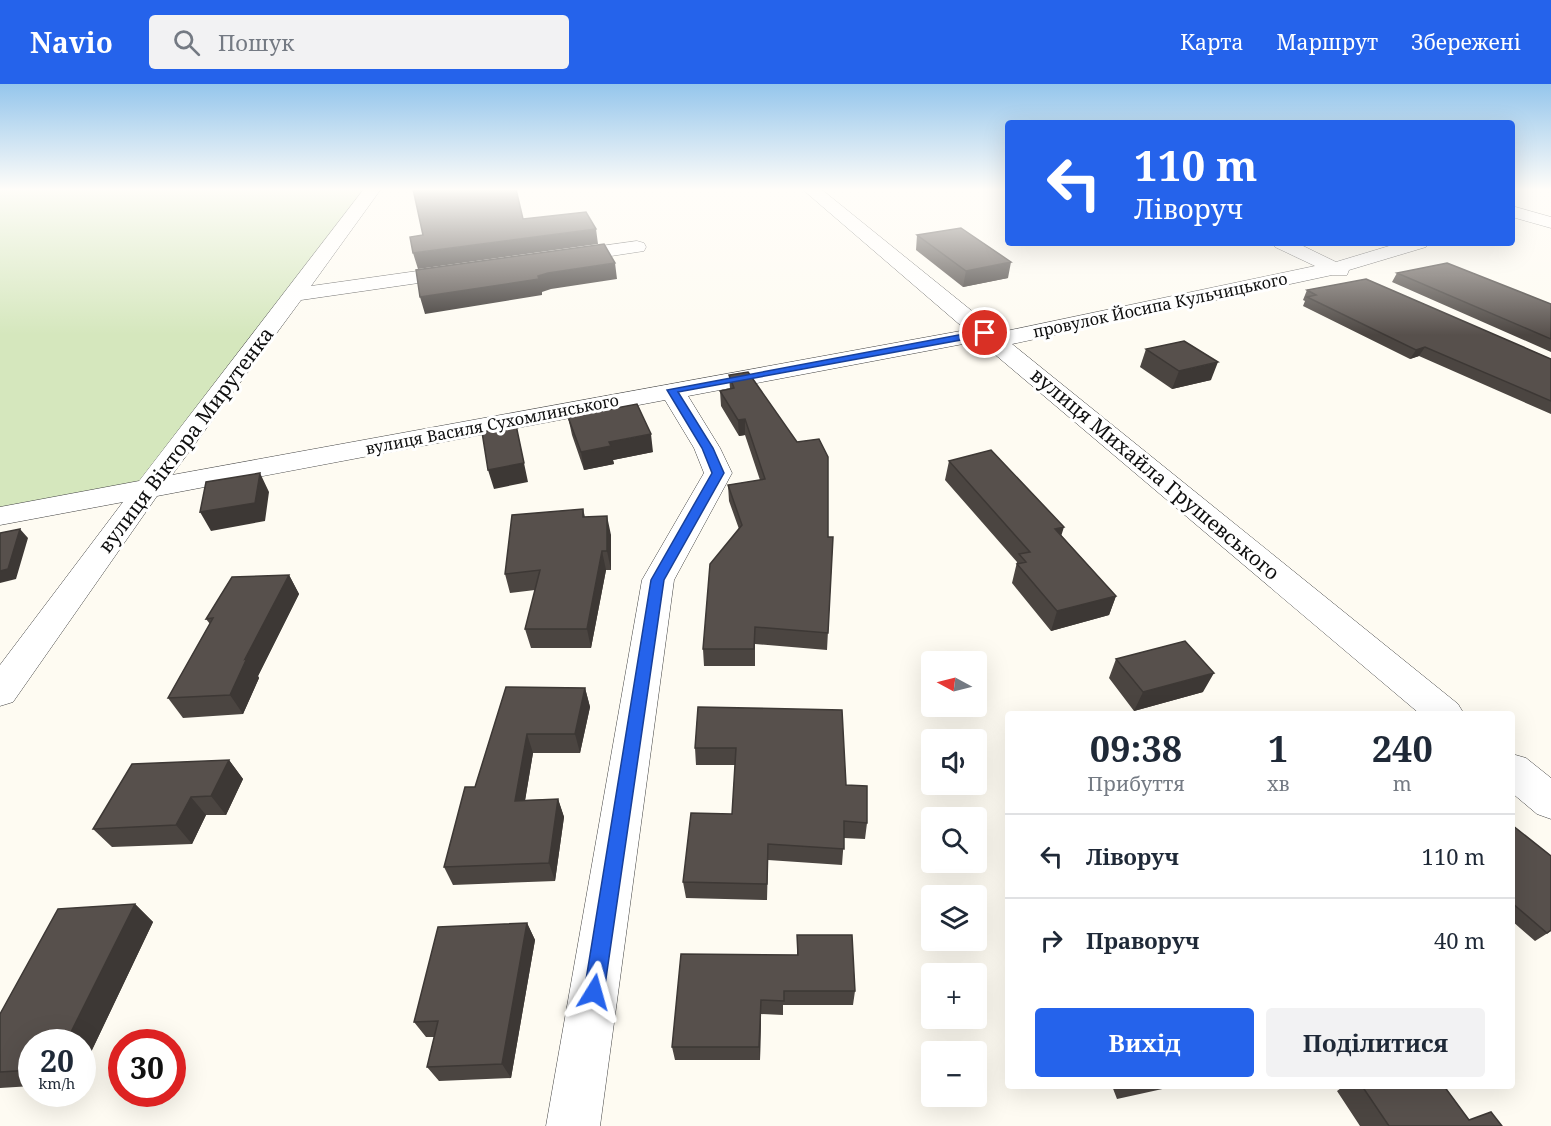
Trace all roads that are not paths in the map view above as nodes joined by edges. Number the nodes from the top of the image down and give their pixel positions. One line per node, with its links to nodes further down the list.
1 (337, 238): 10 (street, вулиця Віктора Мирутенка)
2 (869, 238): 11 (street, вулиця Михайла Грушевського)
3 (1288, 246): 7 (street)
4 (1409, 246): 7 (street, провулок Йосипа Кульчицького)
5 (637, 247): 6 (street)
6 (549, 259)
7 (1335, 268): 9 (street); 11 (street, провулок Йосипа Кульчицького)
8 (480, 269): 10 (street)
9 (1366, 282)
10 (296, 294): 13 (street, вулиця Віктора Мирутенка)
11 (985, 333): 12 (street, вулиця Василя Сухомлинського); 16 (street, вулиця Михайла Грушевського)
12 (672, 390): 13 (street, вулиця Василя Сухомлинського); 19 (street)
13 (147, 490): 14 (street, вулиця Василя Сухомлинського); 15 (street, вулиця Віктора Мирутенка)
14 (0, 516)
15 (0, 692)
16 (1441, 711)
17 (1515, 772): 18 (street)
18 (1551, 802)
19 (573, 1126)

